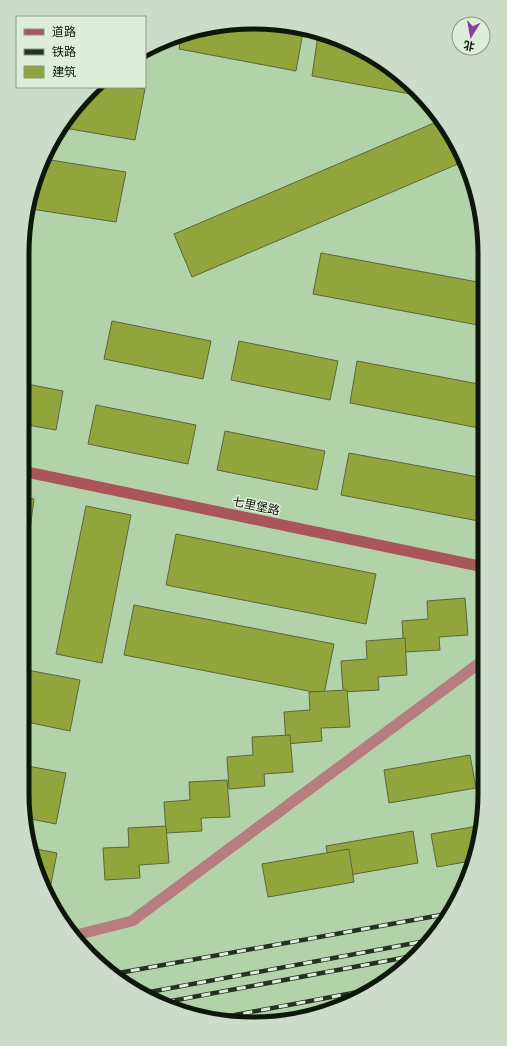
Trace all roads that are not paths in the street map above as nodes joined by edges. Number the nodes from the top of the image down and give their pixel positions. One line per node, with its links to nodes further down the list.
1 (29, 472): 2 (main road, 七里堡路)
2 (478, 566)
3 (478, 664): 4 (street)
4 (79, 934)

